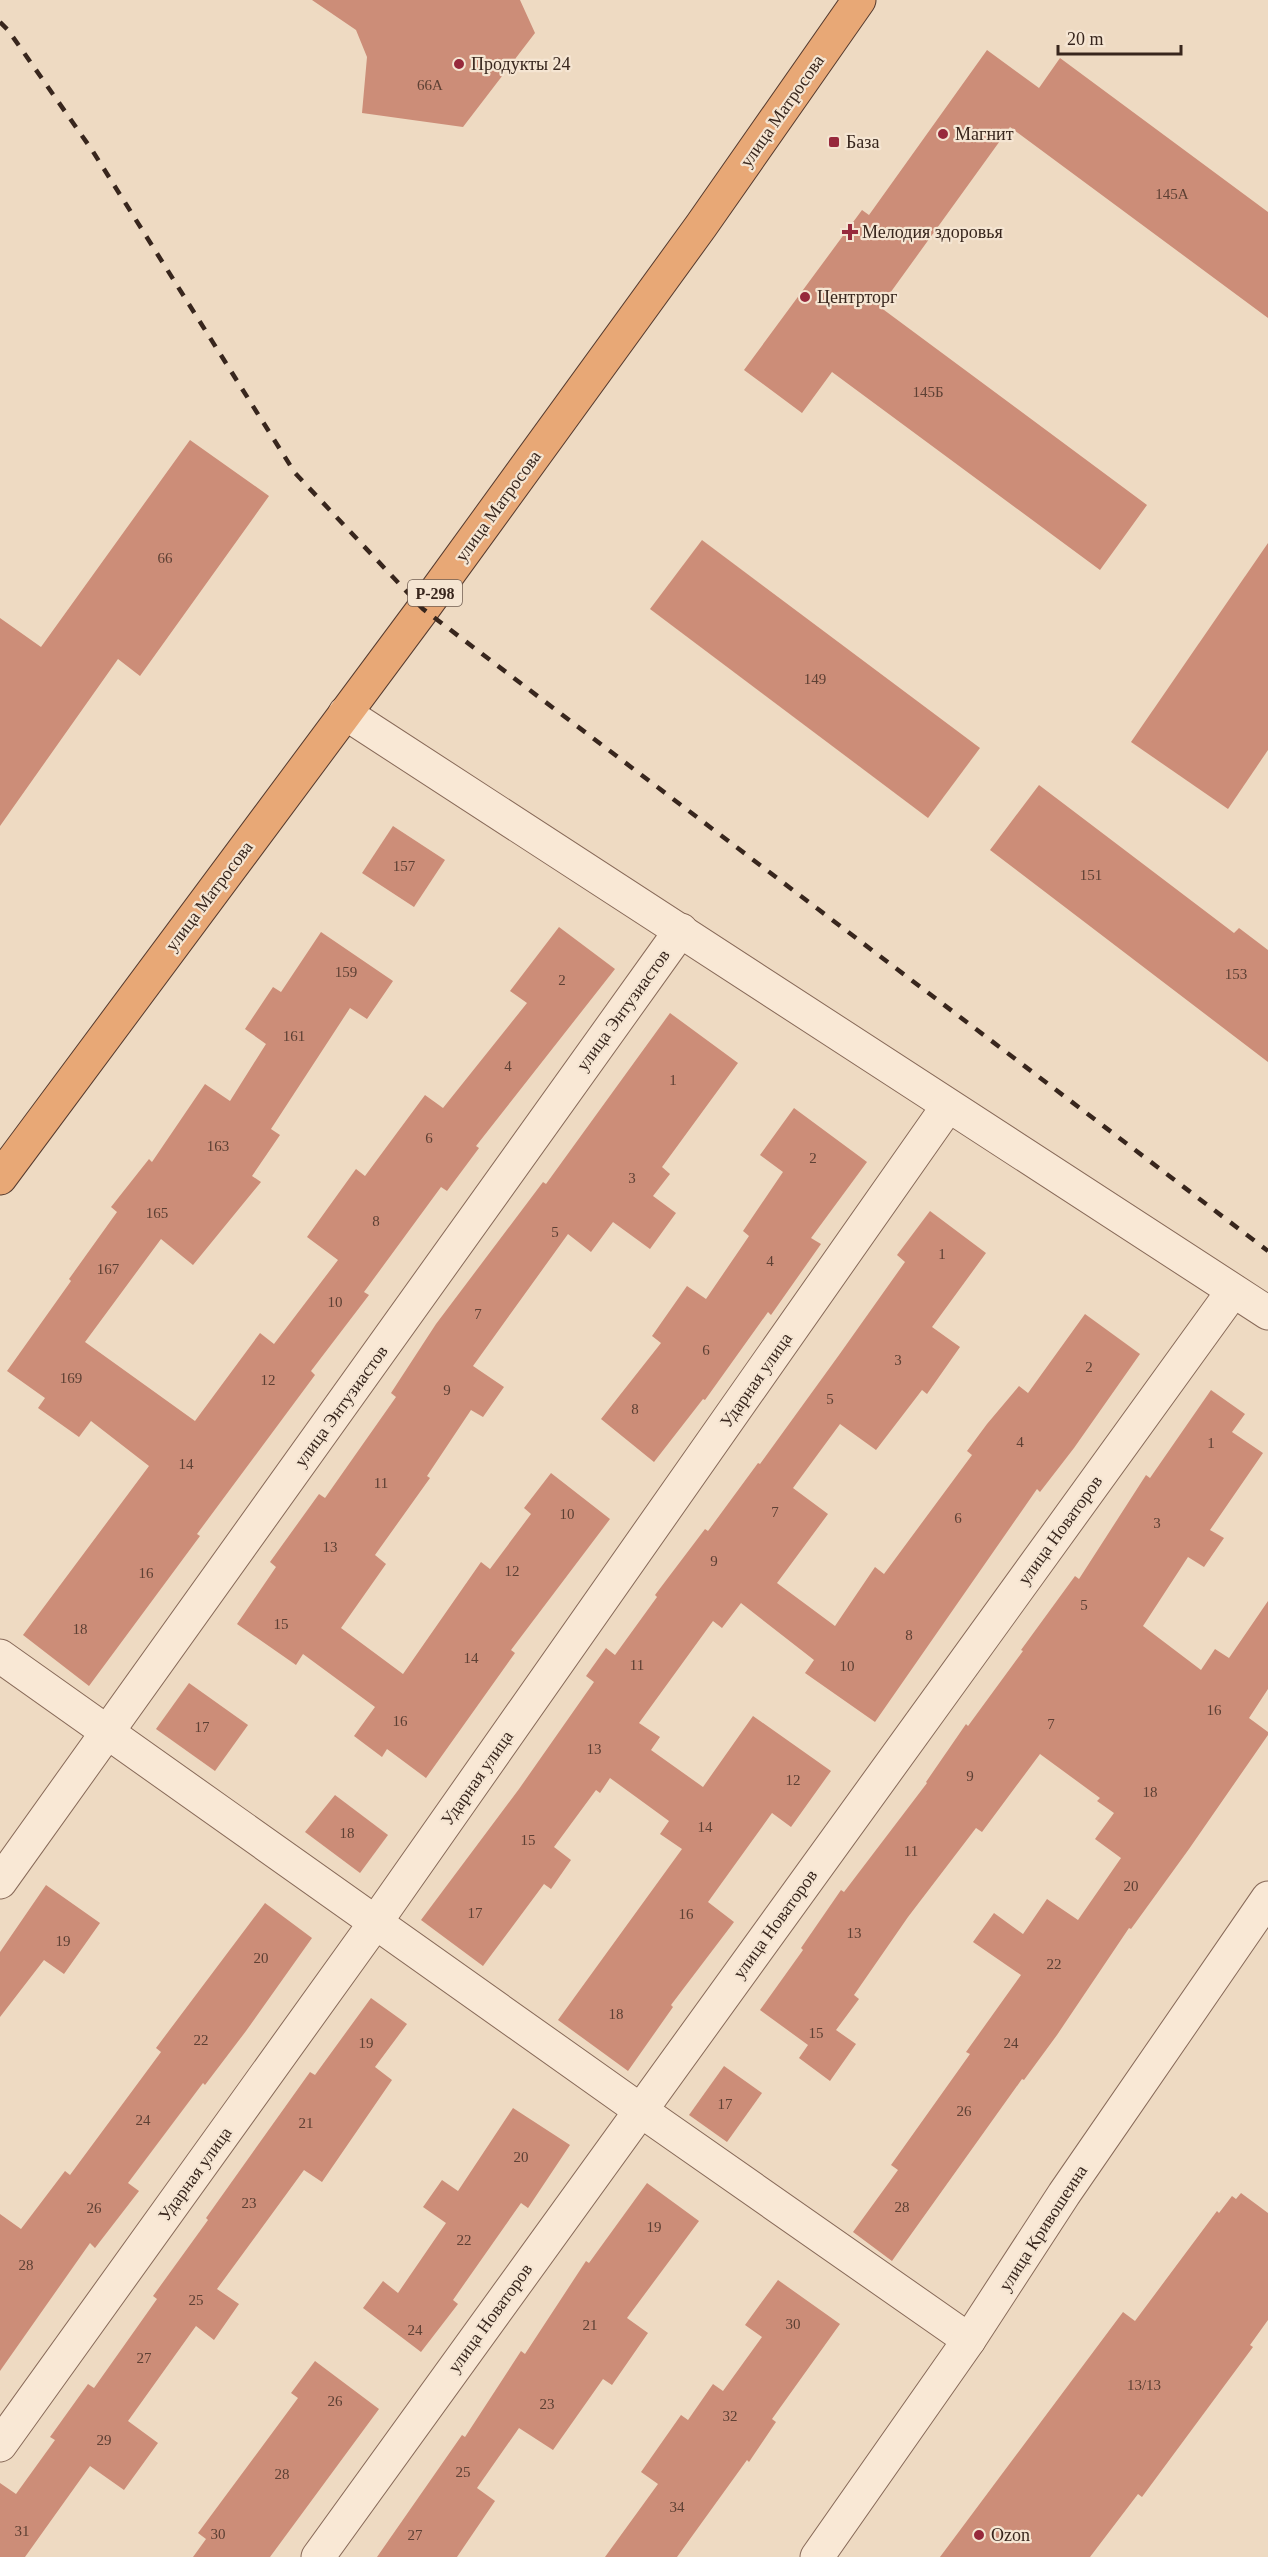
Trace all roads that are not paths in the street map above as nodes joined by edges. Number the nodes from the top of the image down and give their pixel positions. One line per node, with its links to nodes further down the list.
1 (859, 0): 2 (highway, улица Матросова / Р-298)
2 (345, 713): 3 (street); 5 (highway, улица Матросова / Р-298)
3 (681, 930): 4 (street); 9 (street, улица Энтузиастов)
4 (948, 1106): 6 (street); 12 (street, Ударная улица)
5 (0, 1178)
6 (1233, 1291): 7 (street); 13 (street, улица Новаторов)
7 (1268, 1313)
8 (0, 1656): 9 (street)
9 (108, 1732): 10 (street, улица Энтузиастов); 12 (street)
10 (0, 1882)
11 (1268, 1898): 14 (street, улица Кривошеина)
12 (375, 1923): 13 (street); 15 (street, Ударная улица)
13 (640, 2110): 14 (street); 16 (street, улица Новаторов)
14 (969, 2340): 17 (street, улица Кривошеина)
15 (0, 2445)
16 (318, 2557)
17 (817, 2557)

